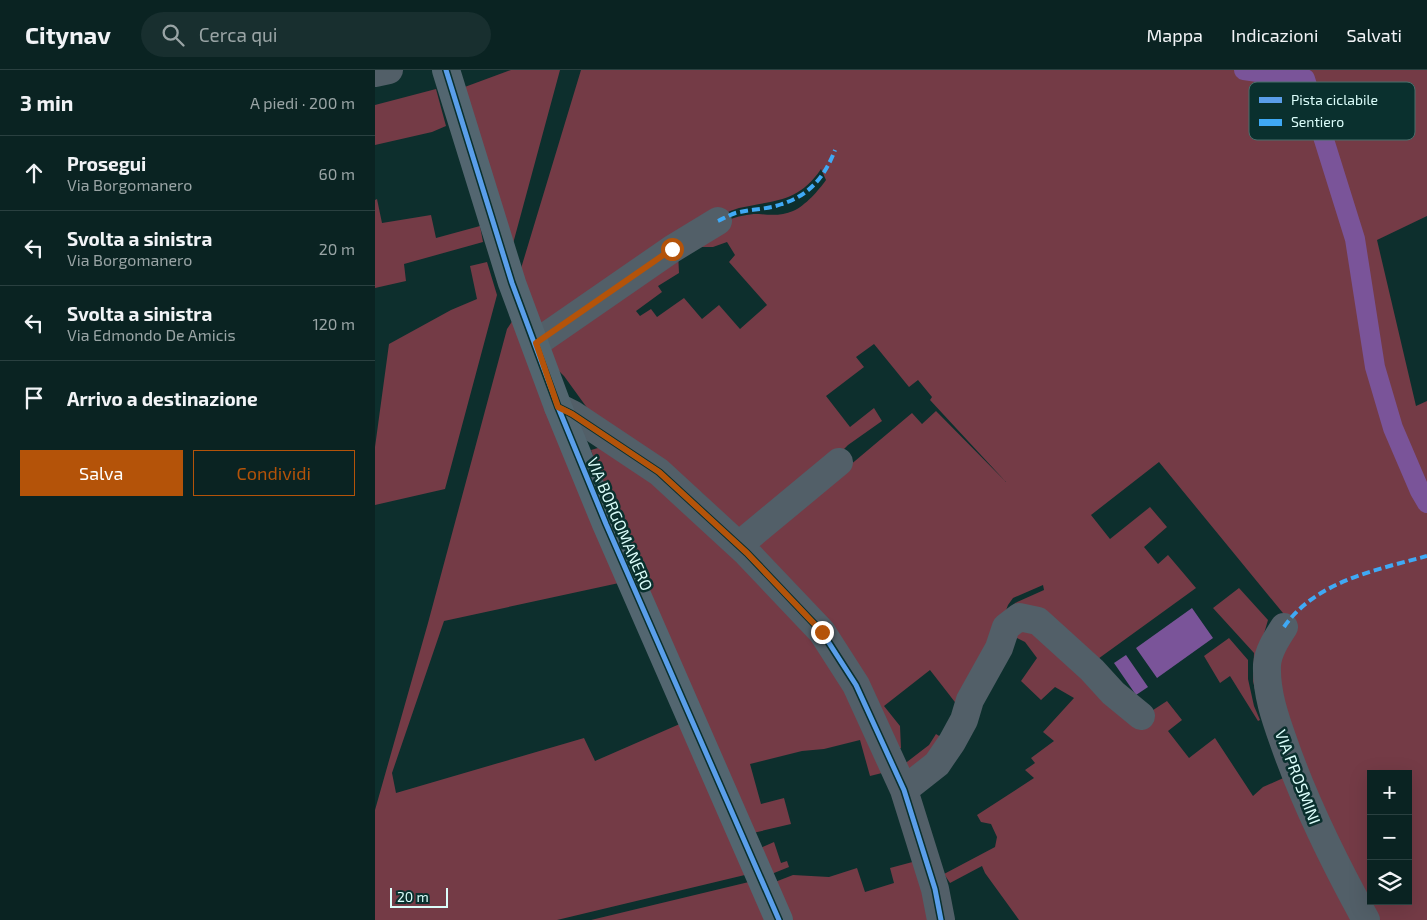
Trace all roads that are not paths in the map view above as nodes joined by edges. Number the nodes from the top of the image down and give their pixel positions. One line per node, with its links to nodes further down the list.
1 (389, 70): 3 (street)
2 (446, 70): 5 (main road, VIA BORGOMANERO)
3 (375, 73)
4 (718, 221): 5 (street)
5 (536, 343): 6 (main road, VIA BORGOMANERO)
6 (558, 407): 8 (street); 12 (main road, VIA BORGOMANERO)
7 (839, 462): 8 (street)
8 (739, 545): 11 (street)
9 (1284, 627): 14 (street, VIA PROSMINI)
10 (1141, 716): 11 (street)
11 (904, 790): 13 (street)
12 (779, 920)
13 (941, 920)
14 (1366, 920)

